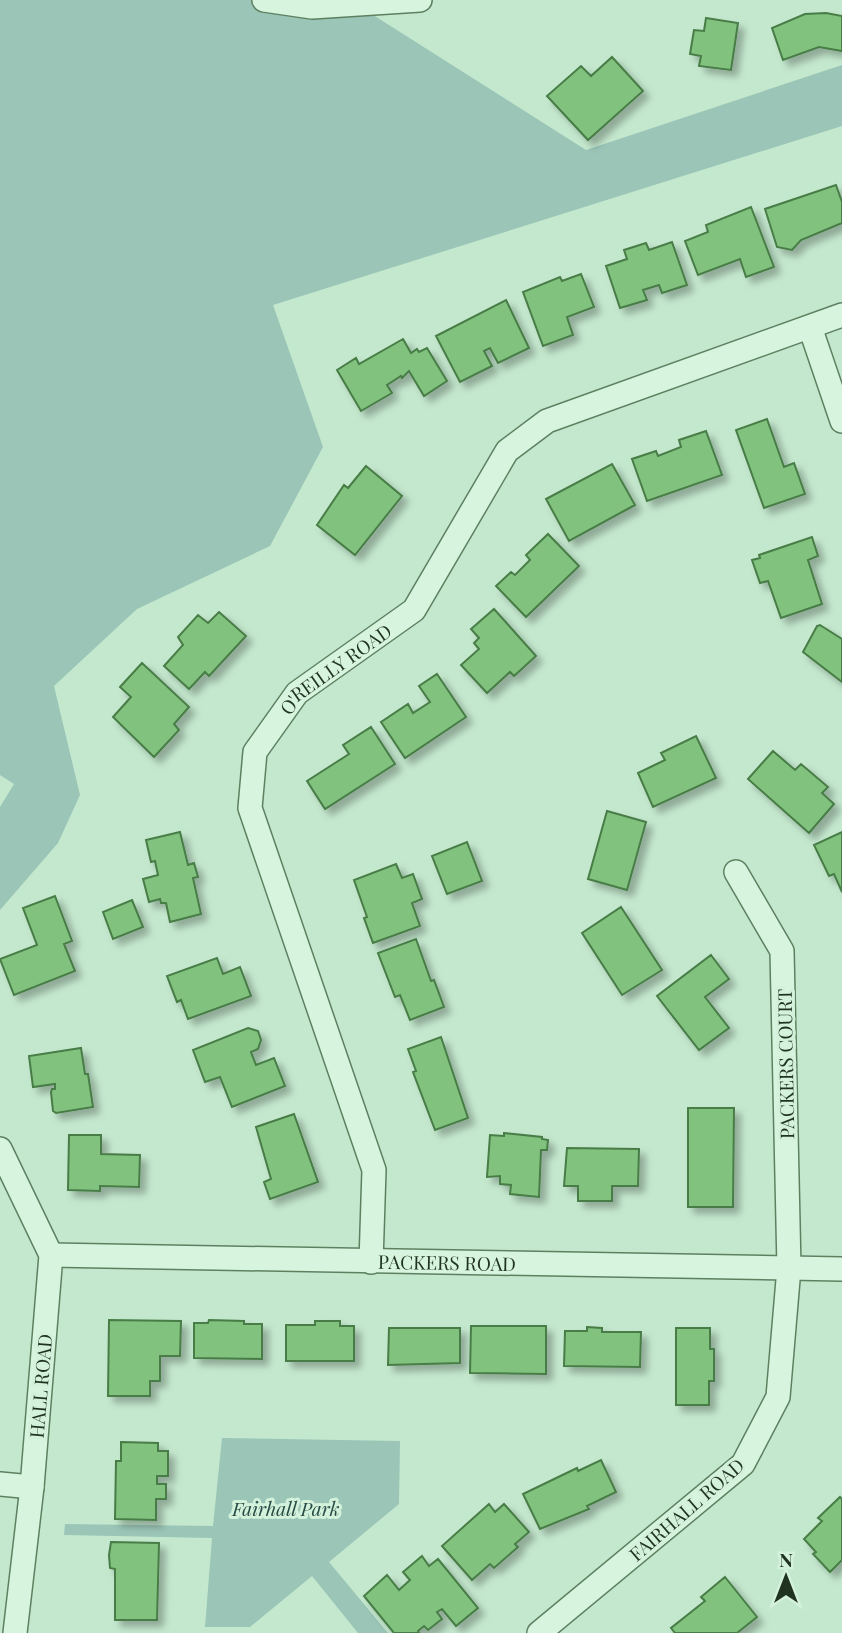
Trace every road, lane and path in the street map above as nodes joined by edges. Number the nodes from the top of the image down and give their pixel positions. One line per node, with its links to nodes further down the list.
1 (264, 0): 2 (street)
2 (420, 0)
3 (842, 315): 4 (street, O'REILLY ROAD)
4 (810, 327): 5 (street); 9 (street, O'REILLY ROAD)
5 (842, 421)
6 (736, 872): 10 (street, PACKERS COURT)
7 (0, 1149): 8 (street)
8 (51, 1255): 9 (street, PACKERS ROAD); 13 (street, HALL ROAD)
9 (371, 1262): 10 (street, PACKERS ROAD)
10 (789, 1268): 11 (street, PACKERS ROAD); 15 (street, FAIRHALL ROAD)
11 (842, 1269)
12 (0, 1484): 13 (street)
13 (32, 1486): 14 (street, HALL ROAD)
14 (15, 1633)
15 (539, 1633)

